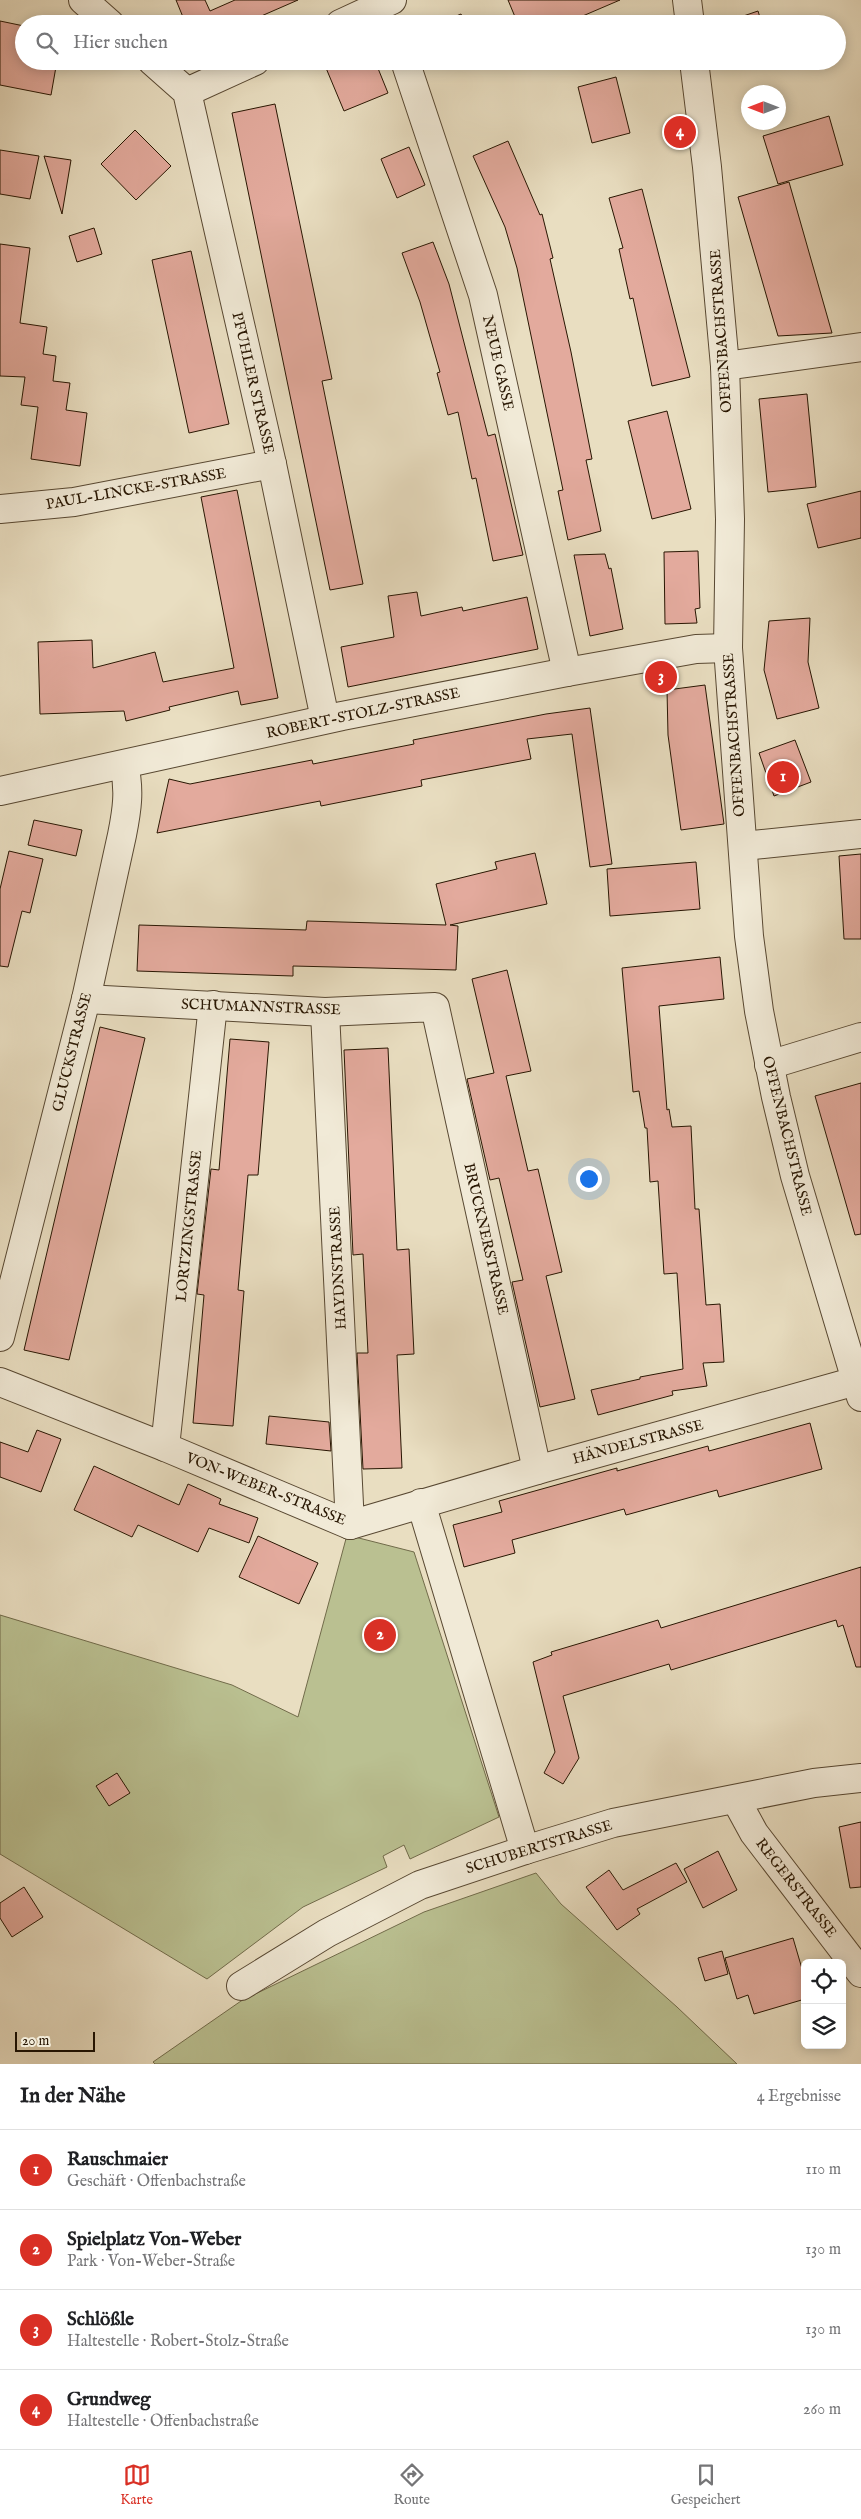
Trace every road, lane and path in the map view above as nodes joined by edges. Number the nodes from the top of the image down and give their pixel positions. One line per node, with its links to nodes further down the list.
1 (83, 0): 4 (street)
2 (687, 0): 6 (street)
3 (389, 9): 5 (street)
4 (100, 15)
5 (369, 15)
6 (689, 15)
7 (162, 70): 11 (street)
8 (235, 70): 11 (street)
9 (408, 70): 17 (street, NEUE GASSE)
10 (695, 70): 13 (street, OFFENBACHSTRASSE)
11 (187, 92): 14 (street, PFUHLER STRASSE)
12 (861, 347): 13 (street)
13 (725, 366): 16 (street, OFFENBACHSTRASSE)
14 (272, 464): 15 (street, PAUL-LINCKE-STRASSE); 18 (street, PFUHLER STRASSE)
15 (0, 509)
16 (728, 648): 17 (street, ROBERT-STOLZ-STRASSE); 22 (street, OFFENBACHSTRASSE)
17 (567, 672): 18 (street, ROBERT-STOLZ-STRASSE)
18 (325, 719): 19 (street, ROBERT-STOLZ-STRASSE)
19 (124, 765): 20 (street, ROBERT-STOLZ-STRASSE); 23 (street, GLUCKSTRASSE)
20 (0, 791)
21 (861, 834): 22 (street)
22 (742, 846): 28 (street, OFFENBACHSTRASSE)
23 (86, 999): 24 (street, SCHUMANNSTRASSE); 29 (street, GLUCKSTRASSE)
24 (213, 1005): 26 (street, SCHUMANNSTRASSE); 32 (street, LORTZINGSTRASSE)
25 (435, 1007): 26 (street, SCHUMANNSTRASSE); 33 (street, BRUCKNERSTRASSE)
26 (325, 1012): 35 (street, HAYDNSTRASSE)
27 (861, 1037): 28 (street)
28 (769, 1065): 31 (street, OFFENBACHSTRASSE)
29 (0, 1337)
30 (0, 1382): 32 (street, VON-WEBER-STRASSE)
31 (859, 1389): 33 (street, HÄNDELSTRASSE)
32 (165, 1446): 35 (street, VON-WEBER-STRASSE)
33 (537, 1470): 34 (street, HÄNDELSTRASSE)
34 (420, 1503): 35 (street, VON-WEBER-STRASSE); 38 (street)
35 (350, 1524)
36 (861, 1778): 37 (street, SCHUBERTSTRASSE)
37 (736, 1800): 38 (street, SCHUBERTSTRASSE); 39 (street, REGERSTRASSE)
38 (525, 1850): 40 (street, SCHUBERTSTRASSE)
39 (861, 1973)
40 (241, 1986)

